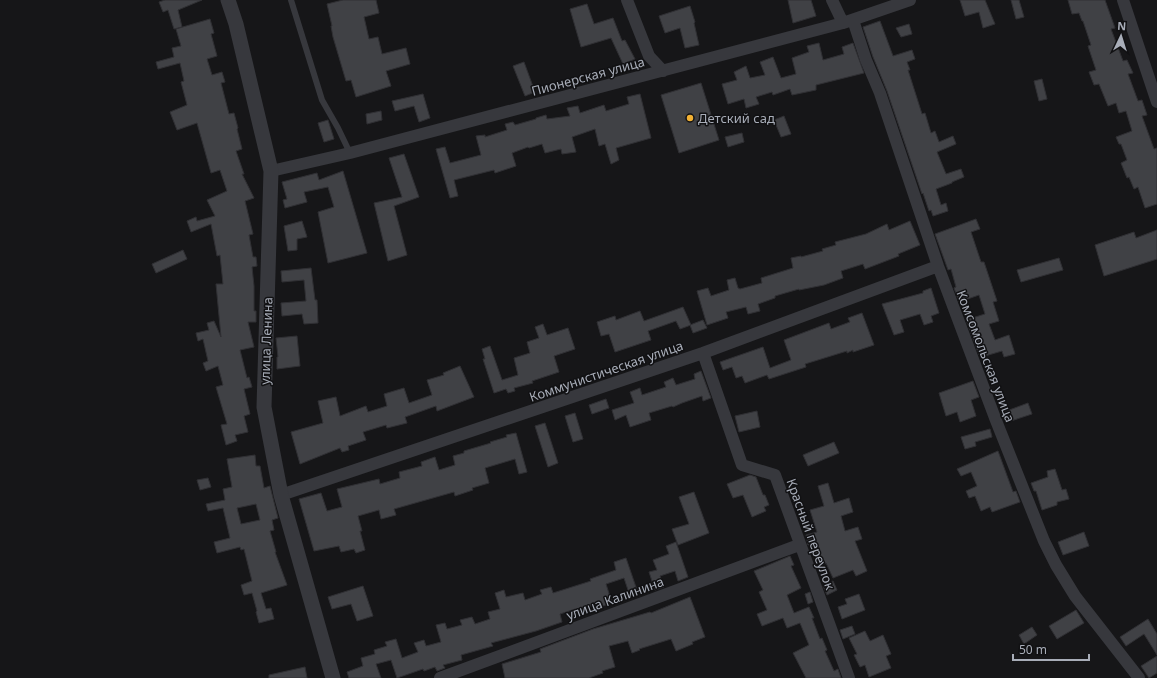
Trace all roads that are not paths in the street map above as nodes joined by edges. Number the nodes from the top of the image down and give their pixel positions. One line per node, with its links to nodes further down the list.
1 (228, 0): 13 (street, улица Ленина)
2 (291, 0): 12 (lane)
3 (628, 0): 8 (street)
4 (832, 0): 7 (street, Комсомольская улица)
5 (910, 0): 7 (street, Пионерская улица)
6 (1123, 0): 11 (street)
7 (848, 22): 9 (street, Пионерская улица); 14 (street, Комсомольская улица)
8 (649, 56): 9 (street); 10 (street)
9 (663, 71): 10 (street, Пионерская улица)
10 (640, 77): 12 (street, Пионерская улица)
11 (1157, 102)
12 (350, 152): 13 (street, Пионерская улица)
13 (271, 172): 16 (street, улица Ленина)
14 (938, 266): 15 (street, Коммунистическая улица); 21 (street, Комсомольская улица)
15 (703, 353): 16 (street, Коммунистическая улица); 17 (street, Красный переулок)
16 (281, 495): 18 (street, улица Ленина)
17 (799, 545): 19 (street, улица Калинина); 20 (street, Красный переулок)
18 (333, 678)
19 (440, 678)
20 (849, 678)
21 (1139, 678)

